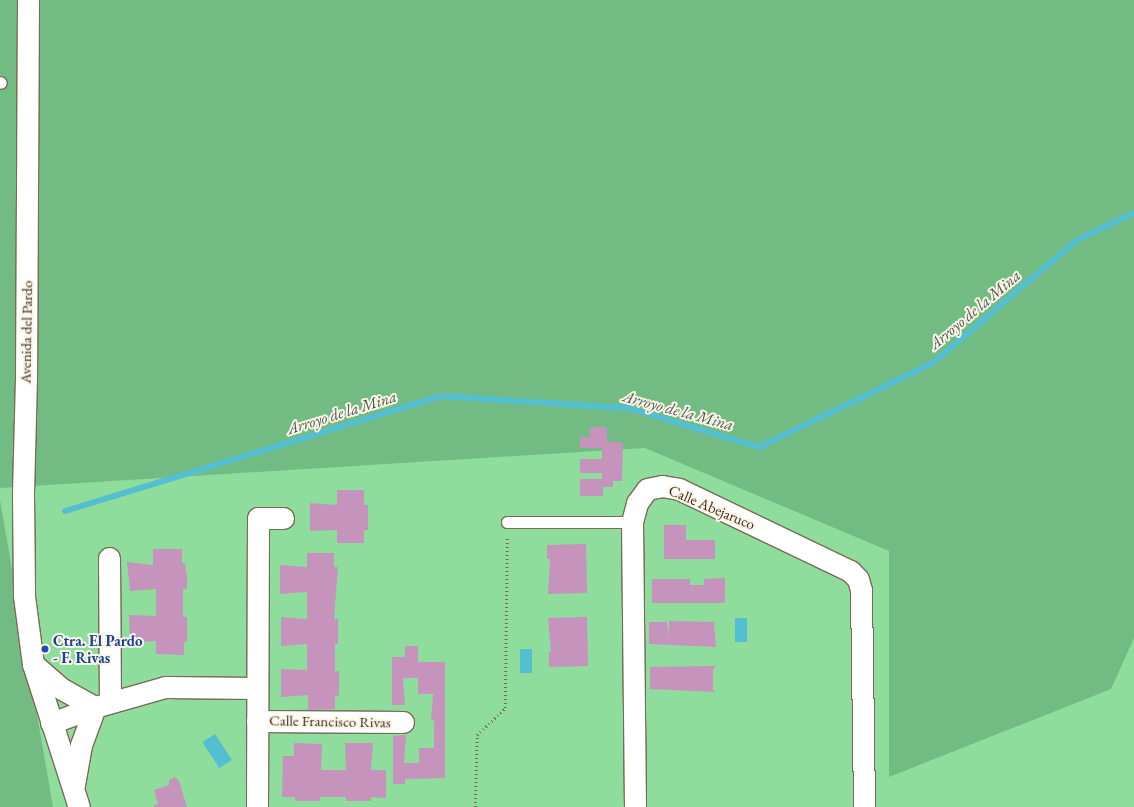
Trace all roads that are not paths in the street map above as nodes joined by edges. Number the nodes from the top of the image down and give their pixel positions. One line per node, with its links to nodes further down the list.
1 (28, 0): 6 (street, Avenida del Pardo)
2 (282, 518): 7 (street)
3 (507, 522): 4 (lane)
4 (632, 522): 15 (street, Calle Abejaruco); 16 (street, Calle Abejaruco)
5 (109, 558): 8 (street)
6 (34, 664): 8 (street); 11 (street, Avenida del Pardo)
7 (257, 688): 8 (street); 9 (street)
8 (102, 704): 11 (street); 12 (street, Avenida del Pardo)
9 (257, 721): 10 (street, Calle Francisco Rivas); 14 (street)
10 (403, 722)
11 (51, 723): 12 (street, Avenida del Pardo)
12 (74, 787): 13 (street, Avenida del Pardo)
13 (79, 807)
14 (257, 807)
15 (635, 807)
16 (864, 807)

